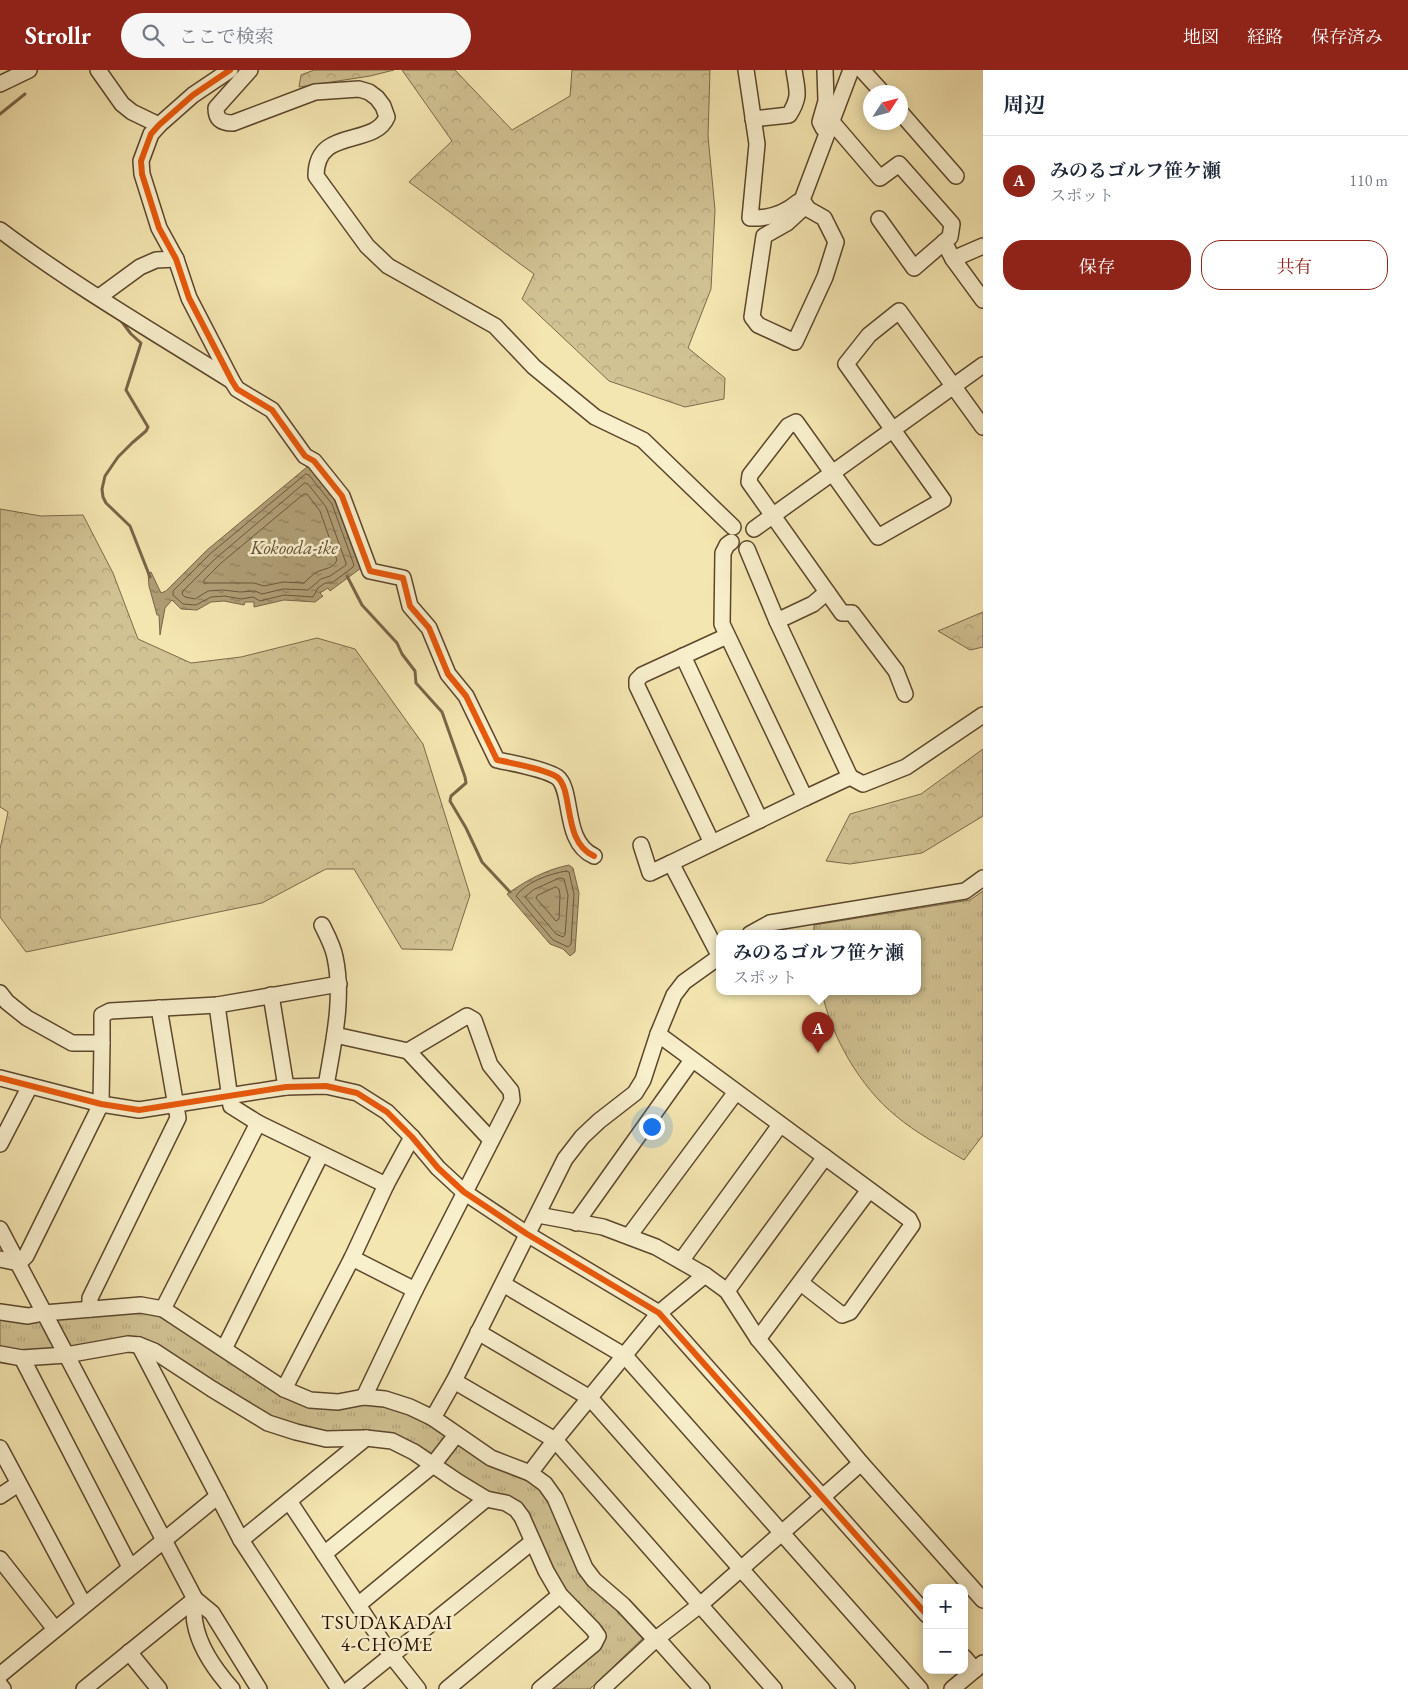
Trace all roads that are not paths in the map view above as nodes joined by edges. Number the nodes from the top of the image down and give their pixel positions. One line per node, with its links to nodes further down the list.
1 (29, 70): 10 (street)
2 (98, 70): 14 (street)
3 (230, 70): 14 (street)
4 (250, 70): 33 (street)
5 (746, 70): 12 (street)
6 (794, 70): 12 (street)
7 (825, 70): 15 (street)
8 (851, 70): 15 (street)
9 (862, 70): 11 (street)
10 (0, 84)
11 (876, 85)
12 (753, 119): 17 (street)
13 (908, 122): 16 (street)
14 (159, 124): 23 (street)
15 (830, 127): 17 (street); 20 (street)
16 (956, 176)
17 (802, 200): 17 (street)
18 (879, 220): 20 (street)
19 (0, 230): 24 (street)
20 (944, 242): 22 (street)
21 (983, 246): 22 (street)
22 (953, 258): 25 (street)
23 (176, 259): 24 (street); 27 (street)
24 (99, 297): 27 (street)
25 (983, 300)
26 (983, 365): 28 (street)
27 (232, 381): 48 (street)
28 (954, 386): 29 (street); 30 (street); 30 (street)
29 (983, 426)
30 (893, 429): 31 (street); 31 (street)
31 (833, 472): 32 (street); 32 (street)
32 (773, 515): 34 (street); 37 (street)
33 (734, 527): 34 (street); 35 (street)
34 (754, 529): 36 (street)
35 (731, 542): 36 (street); 39 (street)
36 (747, 548): 38 (street)
37 (827, 592): 38 (street); 41 (street)
38 (777, 622): 43 (street)
39 (727, 636): 40 (street); 44 (street)
40 (683, 656): 45 (street); 46 (street)
41 (905, 694)
42 (983, 715): 43 (street)
43 (850, 777): 44 (street)
44 (805, 798): 45 (street)
45 (760, 820): 46 (street)
46 (712, 844): 49 (street)
47 (641, 845): 49 (street)
48 (594, 856)
49 (671, 863): 53 (street)
50 (983, 878): 52 (street)
51 (322, 925): 55 (street)
52 (757, 930)
53 (716, 950)
54 (716, 958): 60 (street)
55 (339, 984): 57 (street); 61 (street)
56 (0, 993): 62 (street)
57 (271, 995): 58 (street); 68 (street)
58 (217, 1005): 59 (street); 70 (street)
59 (159, 1008): 62 (street); 72 (street)
60 (658, 1034): 64 (street); 83 (street)
61 (335, 1035): 63 (street); 67 (street)
62 (102, 1043): 71 (street)
63 (408, 1051): 76 (street); 76 (street)
64 (692, 1060): 69 (street); 84 (street)
65 (0, 1078): 66 (street)
66 (30, 1086): 71 (street); 77 (street)
67 (326, 1086): 68 (street); 75 (street)
68 (286, 1088): 70 (street)
69 (736, 1092): 74 (street); 87 (street)
70 (230, 1097): 72 (street); 73 (street)
71 (101, 1104): 72 (street); 91 (street)
72 (176, 1106): 97 (street)
73 (258, 1123): 78 (street); 98 (street)
74 (780, 1125): 79 (street); 90 (street)
75 (412, 1138): 80 (street); 82 (street)
76 (491, 1140): 82 (street)
77 (0, 1144)
78 (321, 1154): 80 (street); 105 (street)
79 (825, 1157): 81 (street); 96 (street)
80 (386, 1185): 88 (street)
81 (869, 1190): 93 (street); 93 (street)
82 (464, 1192): 86 (street); 95 (street)
83 (538, 1215): 84 (street); 86 (street)
84 (576, 1222): 87 (street)
85 (0, 1229): 91 (street)
86 (527, 1234): 94 (street); 101 (street)
87 (629, 1236): 90 (street)
88 (352, 1258): 95 (street); 111 (street)
89 (0, 1259): 91 (street)
90 (681, 1261): 92 (street)
91 (18, 1263): 100 (street)
92 (705, 1275): 96 (street); 101 (street)
93 (801, 1283): 103 (street)
94 (503, 1284): 102 (street); 108 (street)
95 (415, 1290): 112 (street)
96 (727, 1292): 103 (street)
97 (90, 1309): 98 (street); 100 (street)
98 (163, 1309): 105 (street)
99 (0, 1312): 100 (street)
100 (44, 1312): 107 (street)
101 (660, 1313): 108 (street); 125 (street)
102 (478, 1332): 110 (street); 113 (street)
103 (758, 1339): 119 (street)
104 (139, 1345): 107 (street); 116 (street); 124 (street)
105 (224, 1349): 111 (street)
106 (0, 1354): 109 (street)
107 (66, 1355): 109 (street); 130 (street)
108 (625, 1356): 113 (street); 128 (street)
109 (22, 1358): 134 (street)
110 (454, 1381): 114 (street); 117 (street)
111 (284, 1390): 112 (street)
112 (364, 1397): 114 (street)
113 (590, 1398): 117 (street); 135 (street)
114 (433, 1418): 115 (street)
115 (456, 1435): 120 (street); 121 (street)
116 (366, 1438): 120 (street); 127 (street)
117 (555, 1440): 121 (street); 142 (street)
118 (0, 1448): 122 (street)
119 (861, 1463): 125 (street); 139 (street)
120 (432, 1466): 126 (street); 132 (street)
121 (530, 1473): 145 (street)
122 (18, 1484): 123 (street); 140 (street)
123 (0, 1496)
124 (218, 1496): 129 (street); 130 (street)
125 (823, 1497): 128 (street); 143 (street)
126 (486, 1499): 131 (street); 141 (street)
127 (289, 1501): 129 (street); 132 (street)
128 (781, 1534): 135 (street); 166 (street)
129 (241, 1540): 158 (street)
130 (162, 1541): 134 (street); 138 (street)
131 (532, 1542): 137 (street); 147 (street)
132 (324, 1554): 141 (street)
133 (0, 1559): 136 (street)
134 (130, 1567): 140 (street)
135 (740, 1570): 142 (street); 165 (street)
136 (4, 1576): 144 (street)
137 (560, 1595): 161 (street); 162 (street)
138 (194, 1600): 146 (street); 156 (street); 157 (street)
139 (983, 1600)
140 (84, 1605): 144 (street)
141 (358, 1605): 147 (street)
142 (700, 1605): 145 (street); 164 (street)
143 (923, 1610)
144 (55, 1629): 150 (street)
145 (656, 1639): 152 (street); 163 (street)
146 (129, 1652): 154 (street); 155 (street)
147 (391, 1655): 159 (street); 160 (street)
148 (968, 1659): 149 (street)
149 (979, 1666): 167 (street)
150 (0, 1675)
151 (0, 1685): 153 (street)
152 (612, 1686)
153 (4, 1689)
154 (84, 1689)
155 (159, 1689)
156 (232, 1689)
157 (259, 1689)
158 (338, 1689)
159 (350, 1689)
160 (418, 1689)
161 (446, 1689)
162 (540, 1689)
163 (702, 1689)
164 (774, 1689)
165 (847, 1689)
166 (920, 1689)
167 (952, 1689)

